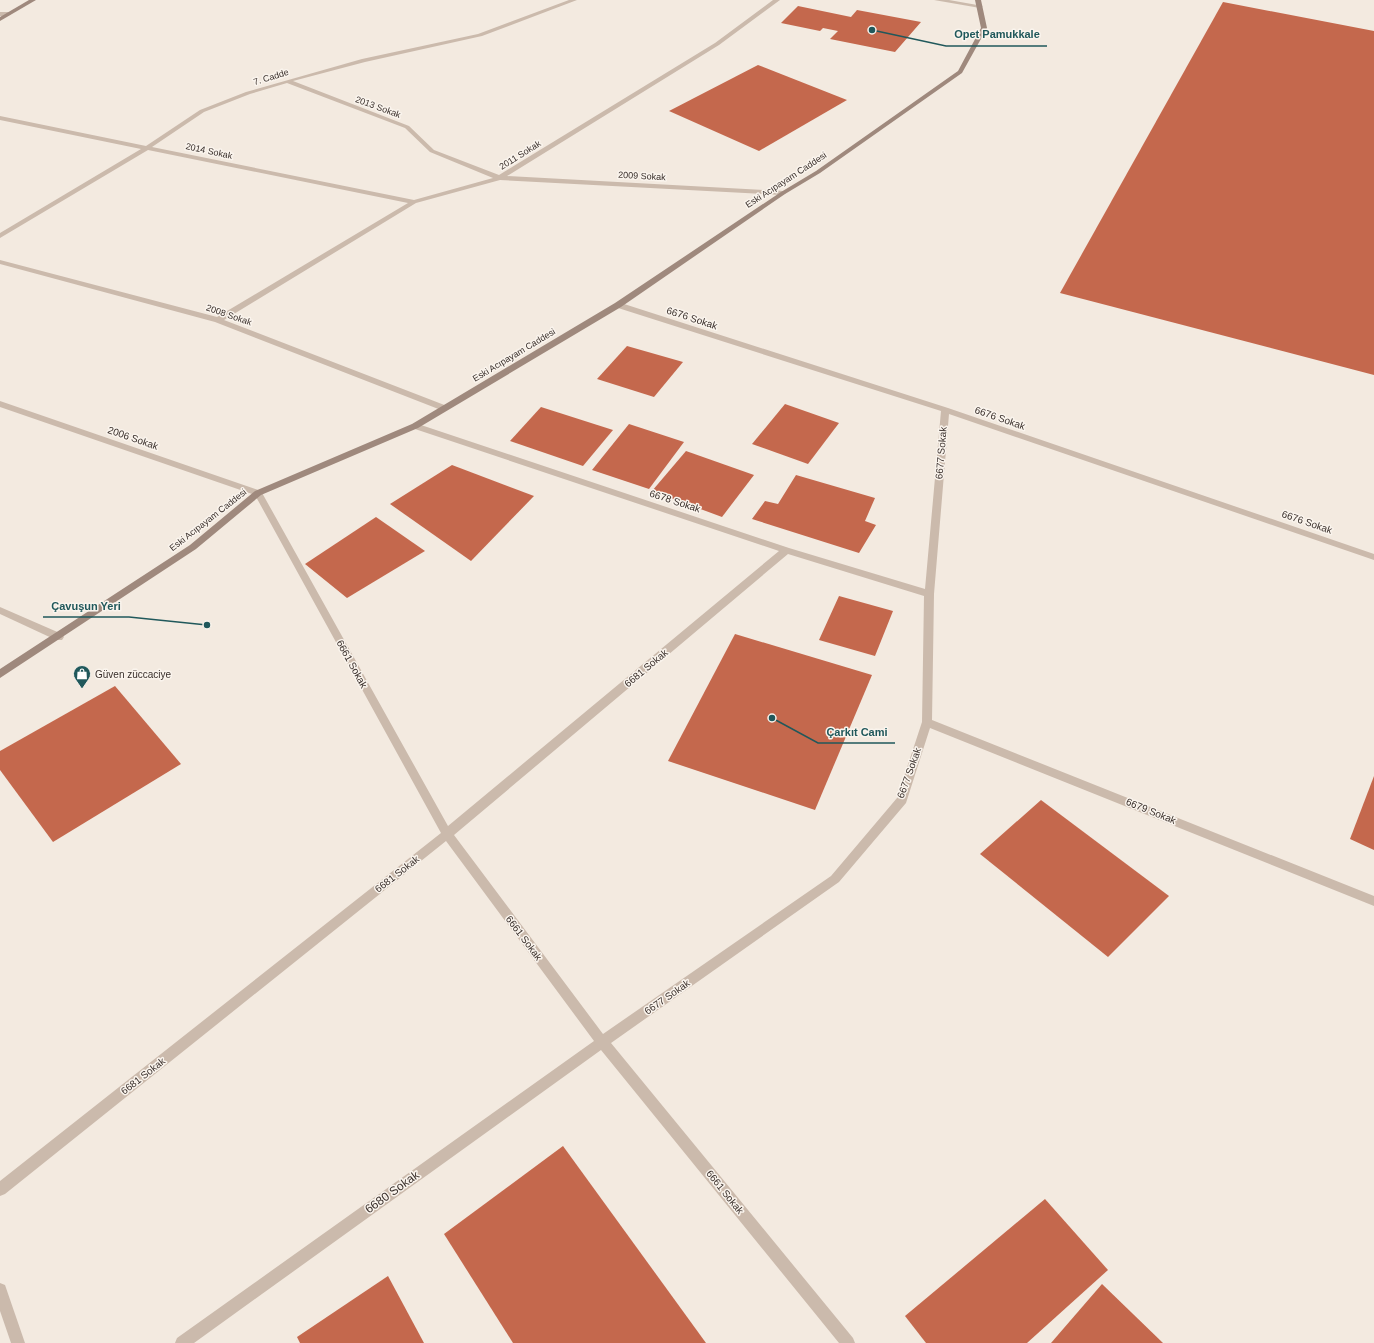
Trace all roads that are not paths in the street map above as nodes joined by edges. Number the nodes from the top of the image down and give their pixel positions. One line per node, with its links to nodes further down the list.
1 (32, 0): 7 (main road)
2 (574, 0): 9 (street, 7. Cadde)
3 (777, 0): 12 (street, 2011 Sokak)
4 (937, 0): 5 (street)
5 (979, 3): 13 (main road, Eski Acıpayam Caddesi)
6 (0, 14): 7 (street)
7 (8, 14): 8 (main road)
8 (0, 19)
9 (287, 81): 11 (street, 7. Cadde); 12 (street, 2013 Sokak)
10 (0, 118): 11 (street, 2014 Sokak)
11 (148, 147): 14 (street, 2014 Sokak); 15 (street, 7. Cadde)
12 (500, 178): 13 (street, 2009 Sokak); 14 (street, 2011 Sokak)
13 (783, 193): 17 (main road, Eski Acıpayam Caddesi)
14 (414, 202): 18 (street, 2011 Sokak)
15 (0, 236)
16 (0, 262): 18 (street, 2008 Sokak)
17 (618, 305): 20 (main road, Eski Acıpayam Caddesi); 21 (street, 6676 Sokak)
18 (218, 320): 20 (street, 2008 Sokak)
19 (0, 404): 23 (street, 2006 Sokak)
20 (444, 408): 22 (main road, Eski Acıpayam Caddesi)
21 (945, 410): 25 (street, 6676 Sokak); 26 (street, 6677 Sokak)
22 (414, 426): 23 (main road, Eski Acıpayam Caddesi); 24 (street, 6678 Sokak)
23 (258, 493): 28 (main road, Eski Acıpayam Caddesi); 31 (street, 6661 Sokak)
24 (786, 550): 26 (street, 6678 Sokak); 31 (street, 6681 Sokak)
25 (1374, 557)
26 (929, 594): 30 (street, 6677 Sokak)
27 (0, 610): 28 (street)
28 (59, 637): 29 (main road, Eski Acıpayam Caddesi)
29 (0, 674)
30 (927, 722): 32 (street, 6679 Sokak); 33 (street, 6677 Sokak)
31 (447, 834): 33 (street, 6661 Sokak); 34 (street, 6681 Sokak)
32 (1374, 901)
33 (602, 1042): 37 (street, 6680 Sokak); 38 (street, 6661 Sokak)
34 (0, 1189)
35 (0, 1290): 36 (street)
36 (18, 1343)
37 (182, 1343)
38 (848, 1343)

